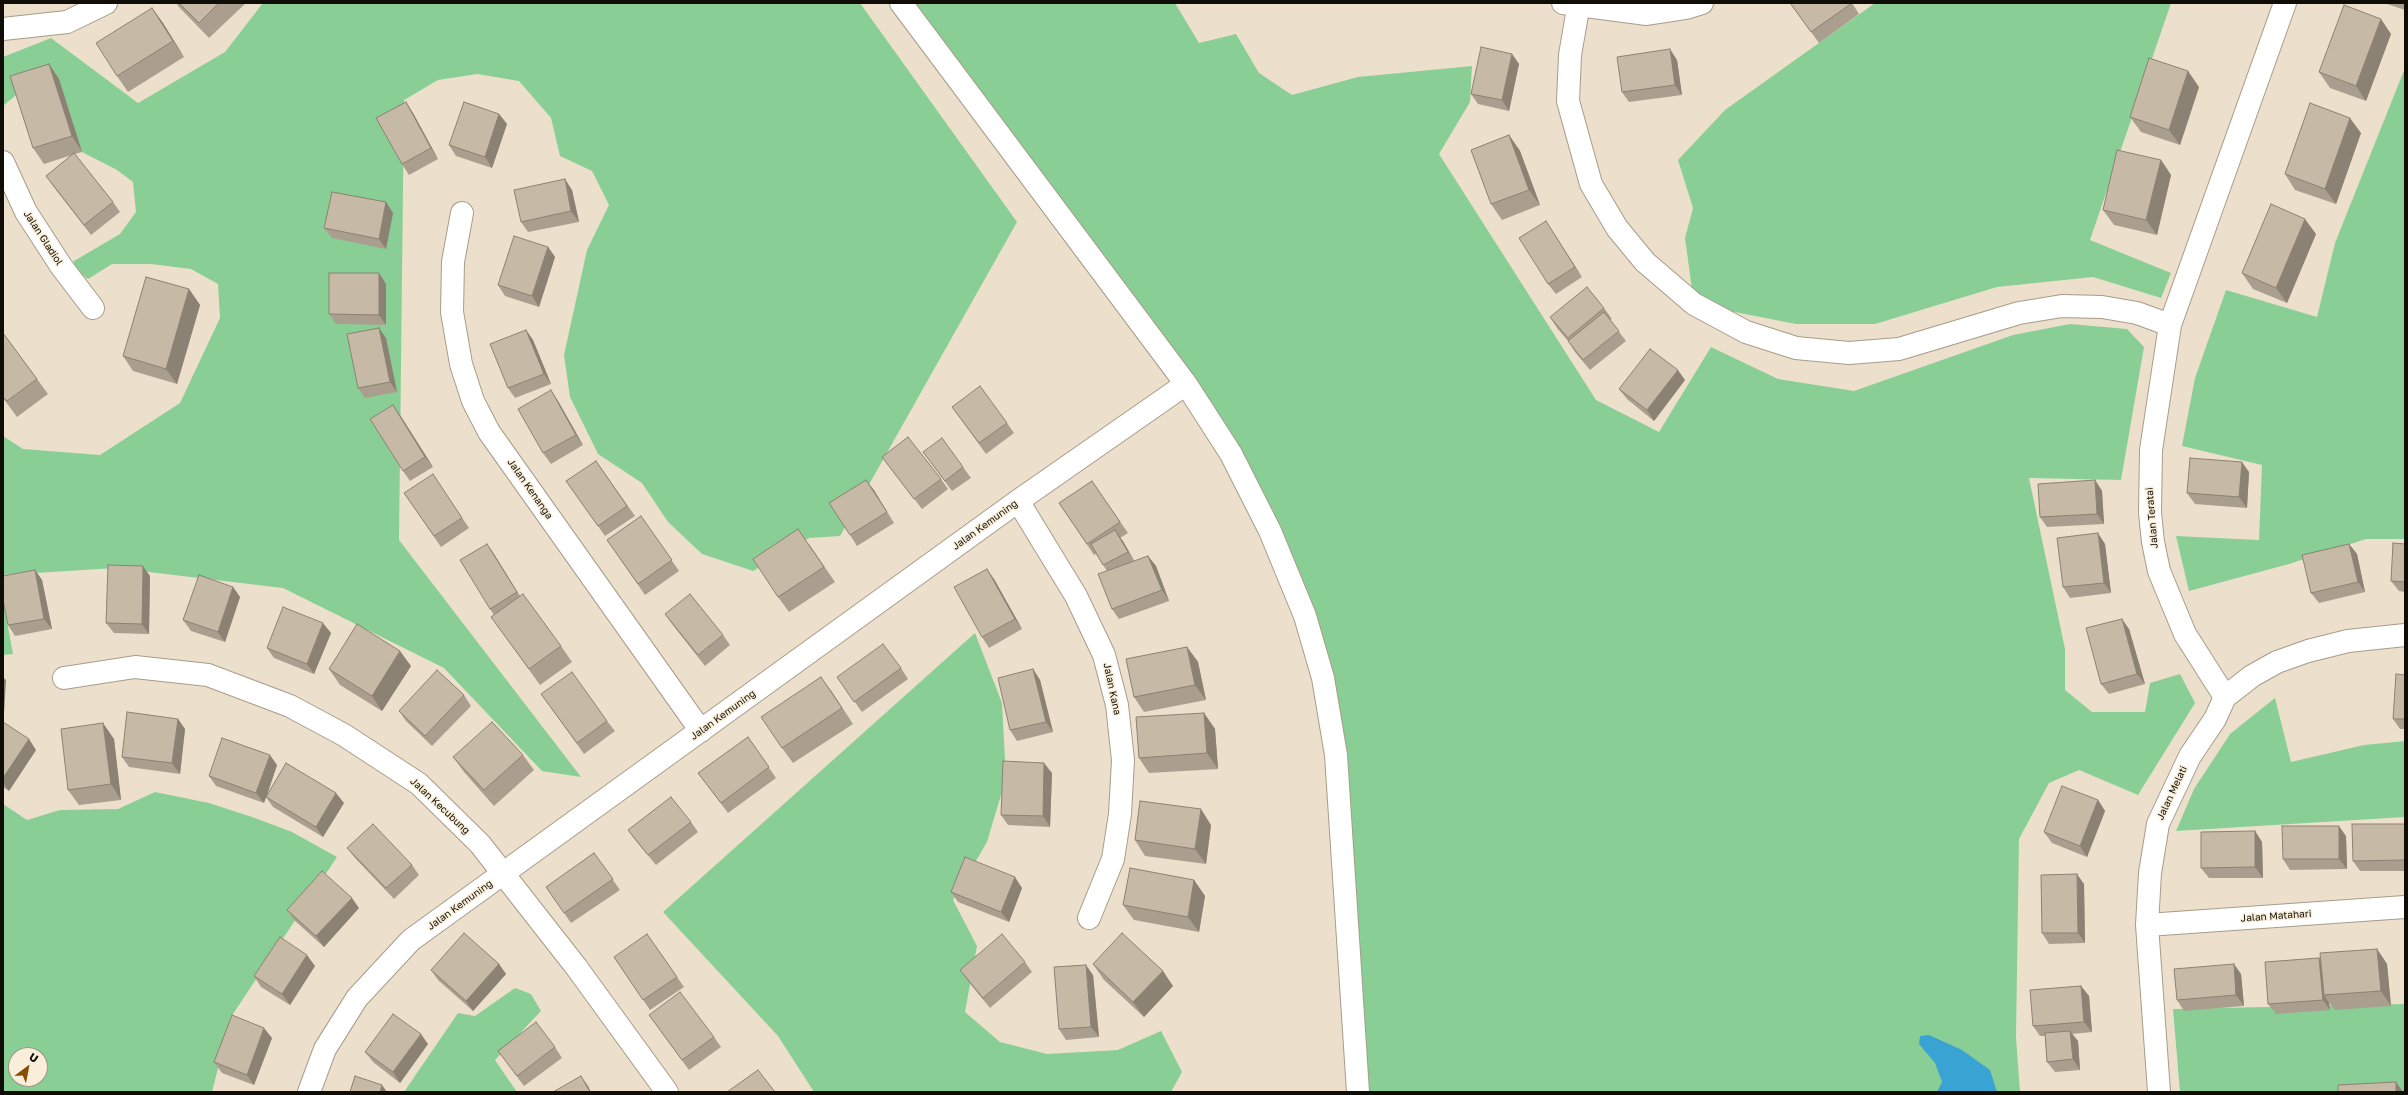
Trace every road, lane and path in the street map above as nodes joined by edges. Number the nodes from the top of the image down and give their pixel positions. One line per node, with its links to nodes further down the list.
1 (106, 3): 6 (street)
2 (902, 3): 11 (street)
3 (1702, 3): 5 (street)
4 (2285, 3): 10 (street, Jalan Teratai)
5 (1573, 4): 10 (street)
6 (3, 28)
7 (3, 162): 9 (street, Jalan Gladiol)
8 (462, 212): 16 (street, Jalan Kenanga)
9 (94, 308)
10 (2170, 325): 15 (street, Jalan Teratai)
11 (1186, 384): 12 (street, Jalan Kemuning); 23 (street)
12 (1018, 501): 16 (street, Jalan Kemuning); 19 (street, Jalan Kana)
13 (2405, 635): 15 (street, Jalan Melati)
14 (64, 678): 17 (street, Jalan Kecubung)
15 (2225, 697): 20 (street, Jalan Melati)
16 (701, 731): 17 (street, Jalan Kemuning)
17 (503, 873): 21 (street, Jalan Kemuning); 22 (street, Jalan Kecubung)
18 (2405, 907): 20 (street, Jalan Matahari)
19 (1089, 918)
20 (2147, 925): 24 (street, Jalan Melati)
21 (309, 1092)
22 (667, 1092)
23 (1358, 1092)
24 (2159, 1092)

